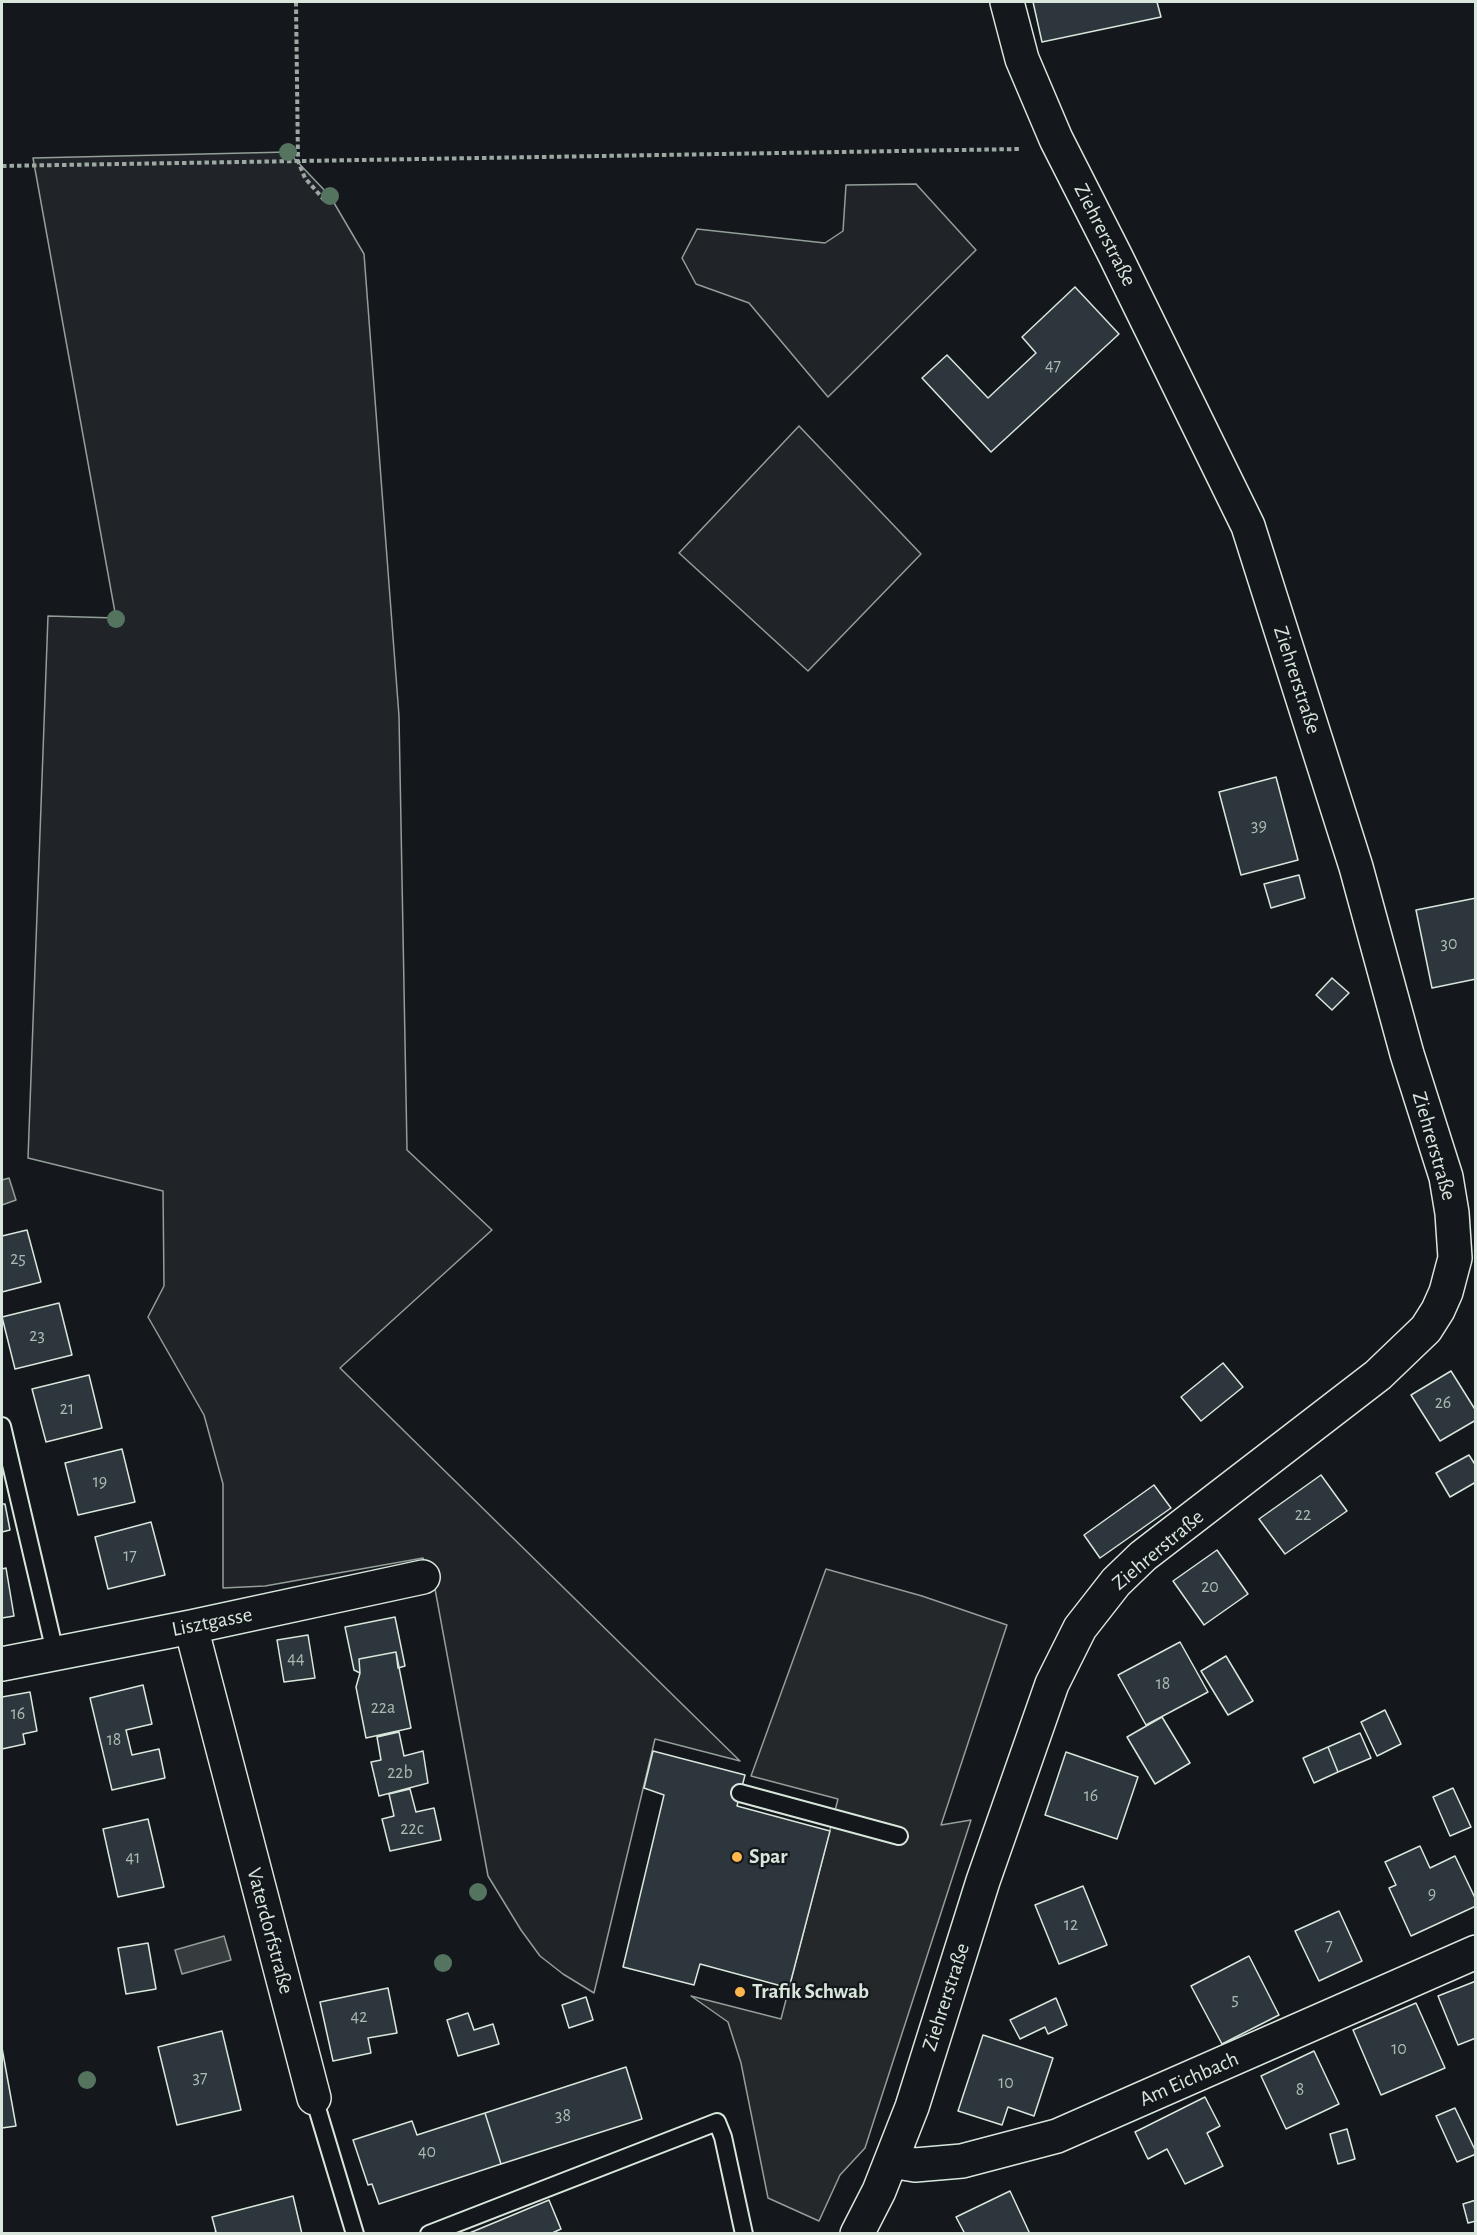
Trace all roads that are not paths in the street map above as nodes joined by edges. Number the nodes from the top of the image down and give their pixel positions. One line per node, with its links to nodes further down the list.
1 (1007, 2): 2 (street, Ziehrerstraße)
2 (1464, 1277): 12 (street, Ziehrerstraße)
3 (2, 1426): 6 (lane)
4 (423, 1577): 5 (street, Lisztgasse)
5 (191, 1627): 6 (street, Lisztgasse); 11 (street, Vaterdorfstraße)
6 (55, 1652): 7 (street, Lisztgasse)
7 (2, 1664)
8 (740, 1793): 9 (lane)
9 (899, 1836)
10 (1476, 1952): 12 (street, Am Eichbach)
11 (314, 2098): 13 (lane, Vaterdorfstraße)
12 (891, 2161): 16 (street, Ziehrerstraße)
13 (356, 2234)
14 (429, 2234): 15 (lane)
15 (744, 2234)
16 (857, 2234)

